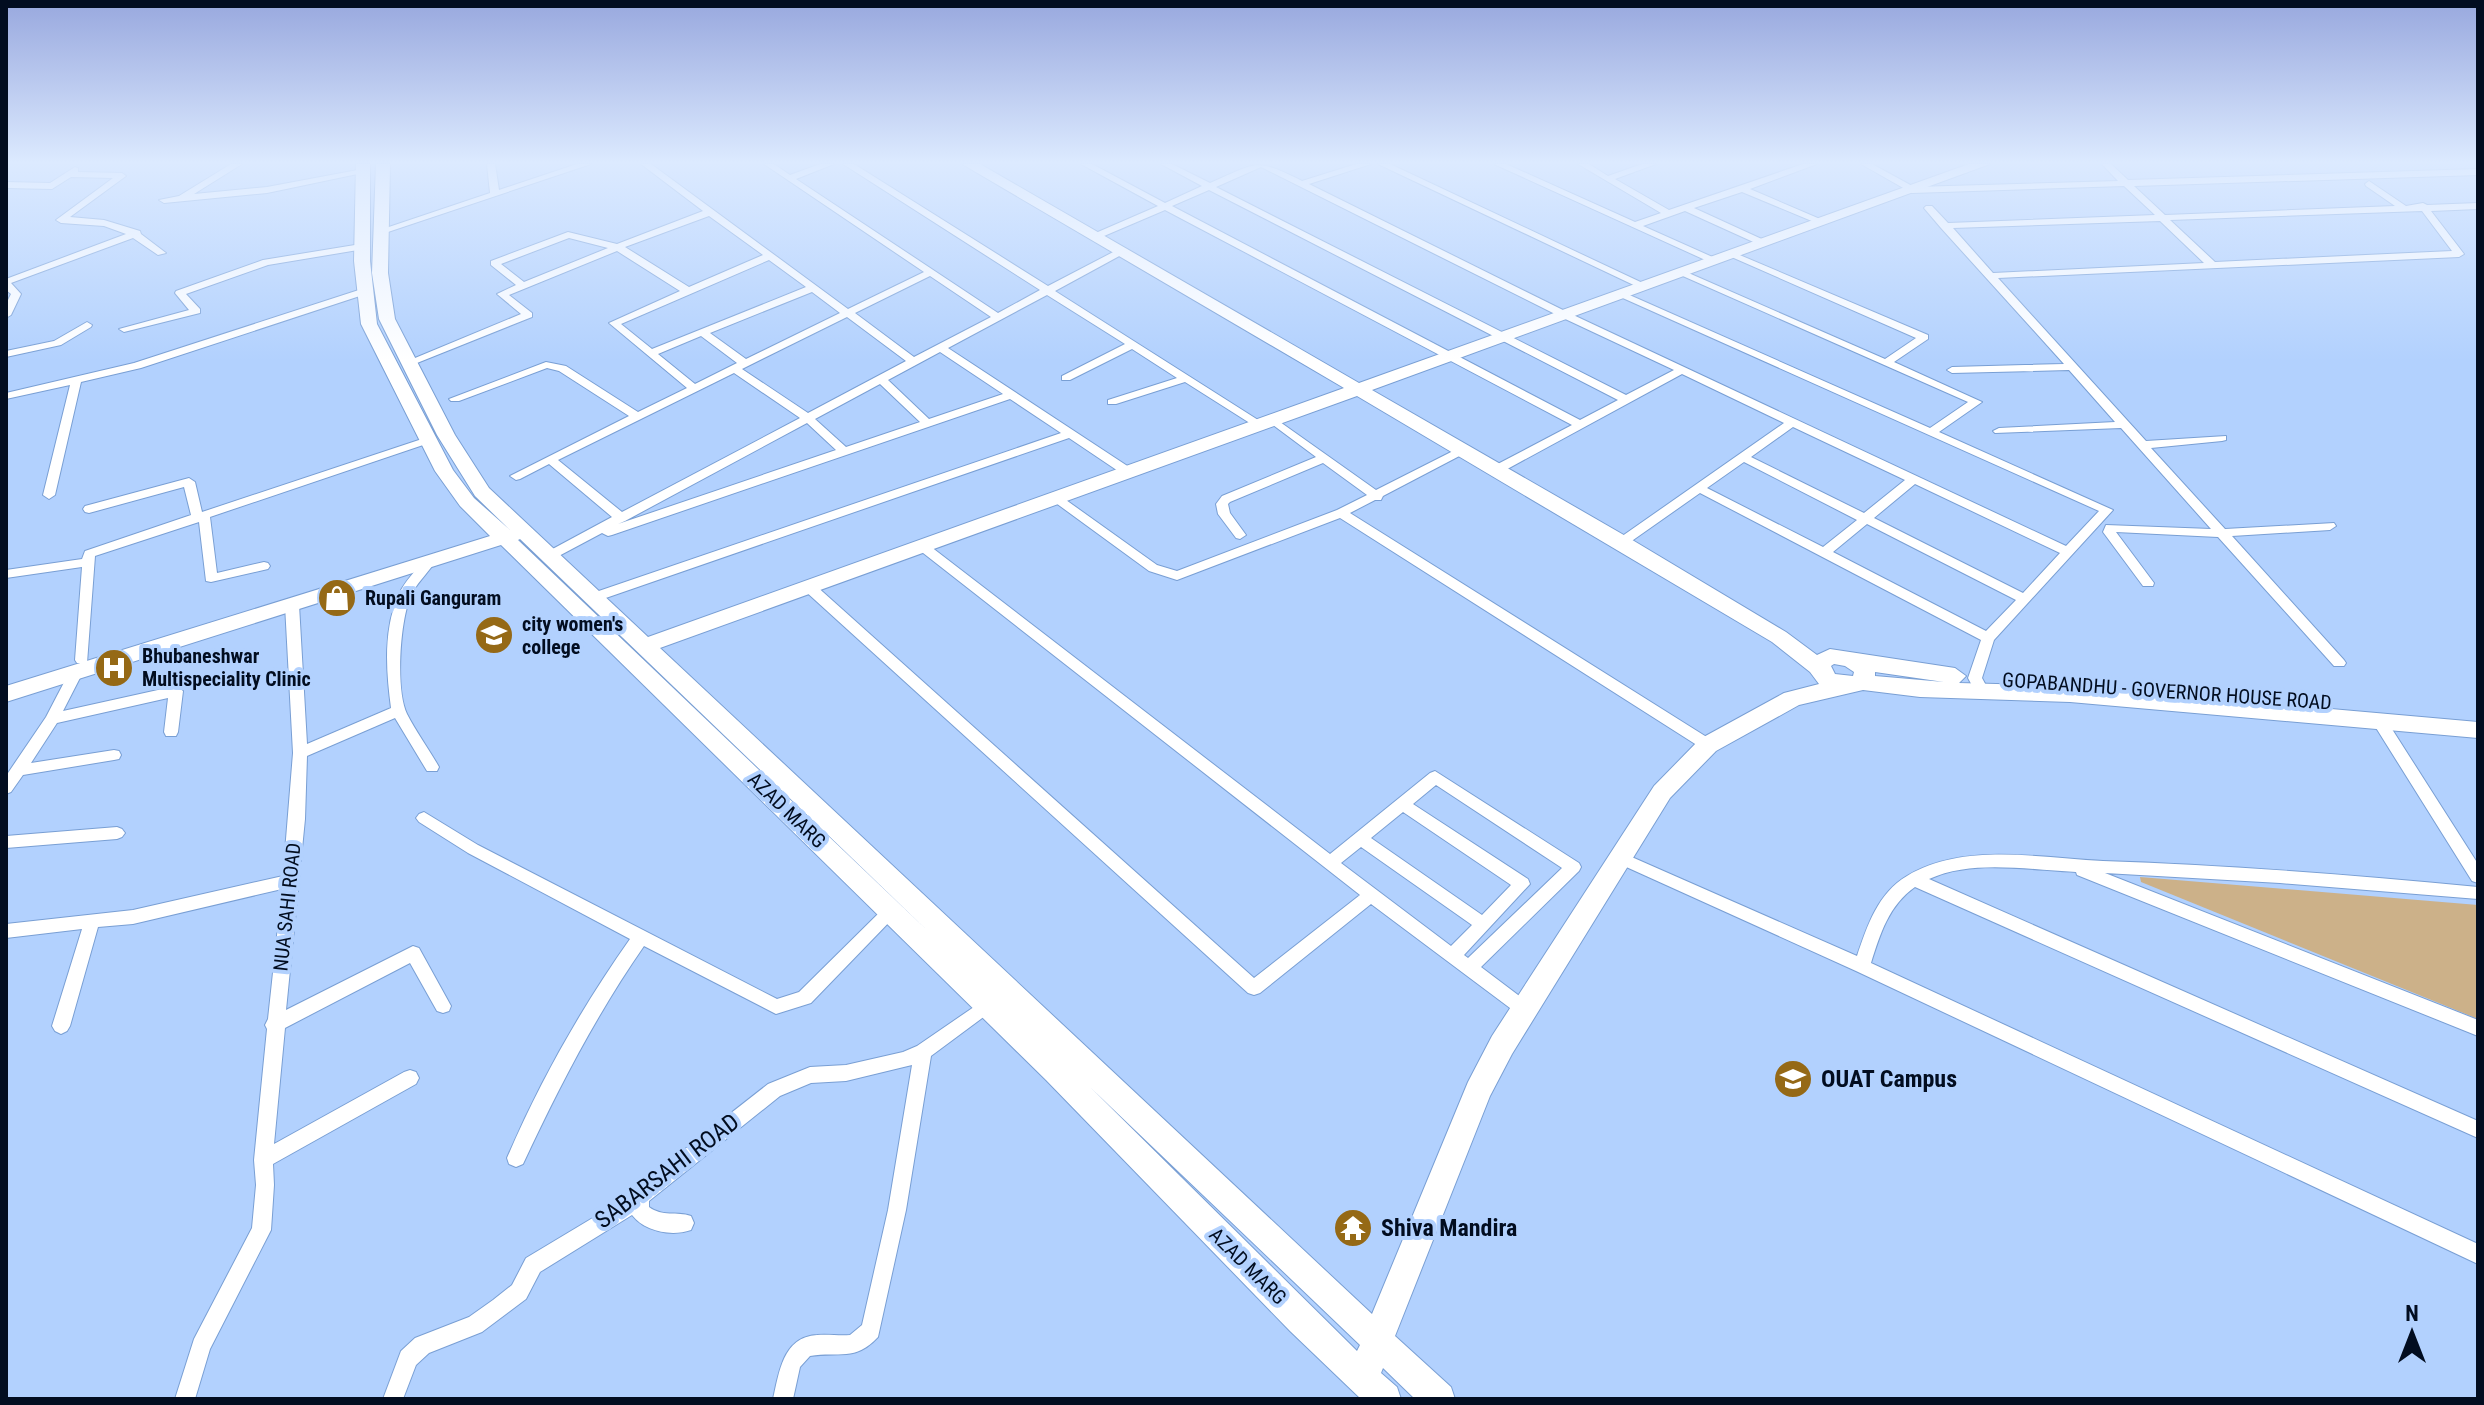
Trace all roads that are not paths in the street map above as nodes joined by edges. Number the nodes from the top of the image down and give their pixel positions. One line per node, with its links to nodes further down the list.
1 (129, 230): 21 (street)
2 (361, 230): 24 (street, AZAD MARG)
3 (386, 230): 20 (street)
4 (664, 230): 25 (street)
5 (734, 230): 29 (street)
6 (865, 230): 32 (street)
7 (952, 230): 39 (street)
8 (1081, 230): 22 (street)
9 (1111, 230): 22 (street)
10 (1208, 230): 55 (street)
11 (1293, 230): 50 (street)
12 (1393, 230): 45 (street)
13 (1523, 230): 37 (street)
14 (1646, 230): 30 (street)
15 (1734, 230): 23 (street)
16 (1801, 230): 23 (street)
17 (1947, 230): 34 (street)
18 (2174, 230): 31 (street)
19 (2441, 230): 31 (street)
20 (379, 232): 57 (street, AZAD MARG)
21 (137, 233): 27 (street); 35 (street)
22 (1094, 237): 26 (street)
23 (1763, 243): 28 (street)
24 (361, 247): 40 (street, AZAD MARG); 48 (street)
25 (618, 247): 36 (street); 36 (street); 41 (street)
26 (1120, 252): 39 (street); 68 (street)
27 (161, 253)
28 (1732, 255): 30 (street); 58 (street)
29 (770, 256): 38 (street); 41 (street)
30 (1714, 261): 33 (street)
31 (2212, 265): 34 (street)
32 (929, 273): 43 (street); 46 (street)
33 (1681, 273): 37 (street); 58 (street)
34 (1988, 276): 60 (street)
35 (6, 283): 44 (street)
36 (523, 286): 57 (street)
37 (1644, 286): 42 (street)
38 (813, 288): 43 (street); 49 (street)
39 (1049, 290): 46 (street); 51 (street)
40 (365, 291): 66 (street); 85 (street, AZAD MARG)
41 (688, 291): 53 (street)
42 (1621, 295): 45 (street); 82 (street)
43 (846, 312): 56 (street); 59 (street)
44 (6, 315)
45 (1565, 315): 50 (street); 61 (street)
46 (998, 317): 52 (street)
47 (87, 325): 54 (street)
48 (124, 329)
49 (702, 332): 53 (street); 59 (street)
50 (1504, 337): 55 (street); 72 (street)
51 (1134, 344): 63 (street); 64 (street)
52 (941, 348): 56 (street); 69 (street)
53 (651, 353): 67 (street)
54 (6, 354)
55 (1446, 358): 68 (street); 79 (street)
56 (914, 362): 65 (street)
57 (408, 363): 106 (street, AZAD MARG)
58 (1886, 363): 82 (street)
59 (739, 365): 67 (street); 75 (street)
60 (2071, 367): 62 (street); 80 (street)
61 (1682, 370): 72 (street); 77 (street)
62 (1952, 370)
63 (1066, 378)
64 (1187, 378): 73 (street); 76 (street)
65 (881, 379): 75 (street); 78 (street)
66 (76, 382): 70 (street); 97 (street)
67 (694, 388): 74 (street)
68 (1357, 390): 76 (street); 87 (street)
69 (1013, 394): 78 (street); 83 (street)
70 (6, 396)
71 (455, 399): 74 (street)
72 (1627, 400): 79 (street)
73 (1112, 402)
74 (637, 416): 91 (street)
75 (808, 418): 88 (street); 103 (street)
76 (1266, 422): 90 (street); 93 (street)
77 (1793, 422): 89 (street); 95 (street)
78 (927, 423): 88 (street)
79 (1581, 425): 92 (street)
80 (2123, 425): 81 (street); 86 (street)
81 (1999, 431)
82 (1931, 432): 112 (street)
83 (1072, 433): 93 (street); 120 (street)
84 (2222, 438): 86 (street)
85 (428, 440): 102 (street); 106 (street, AZAD MARG)
86 (2141, 445): 107 (street)
87 (1463, 450): 92 (street); 98 (street)
88 (845, 452): 111 (street)
89 (1743, 457): 96 (street); 104 (street)
90 (1325, 458): 98 (street); 108 (street)
91 (550, 459): 94 (street); 103 (street)
92 (1496, 470): 109 (street)
93 (1128, 472): 99 (street)
94 (516, 476)
95 (1914, 479): 104 (street); 112 (street)
96 (1699, 488): 109 (street); 113 (street)
97 (49, 495)
98 (1377, 497): 101 (street)
99 (1055, 498): 101 (street); 110 (street)
100 (89, 509): 102 (street)
101 (1341, 513): 138 (street)
102 (201, 517): 115 (street); 116 (street)
103 (621, 518): 111 (street)
104 (1866, 519): 113 (street); 121 (street)
105 (2330, 526): 107 (street)
106 (509, 530): 111 (street, AZAD MARG); 114 (street); 126 (street); 157 (street, AZAD MARG)
107 (2220, 533): 118 (street); 125 (street)
108 (1240, 535)
109 (1622, 542): 127 (street)
110 (922, 546): 119 (street); 150 (street)
111 (559, 551): 120 (street, AZAD MARG)
112 (2068, 552): 121 (street)
113 (1824, 553): 123 (street)
114 (430, 561): 122 (street); 131 (street)
115 (88, 562): 117 (street); 126 (street)
116 (264, 566)
117 (6, 574)
118 (2148, 583)
119 (809, 587): 124 (street); 156 (street)
120 (595, 597): 124 (street, AZAD MARG)
121 (2024, 599): 123 (street)
122 (292, 605): 126 (street); 139 (street, NUA SAHI ROAD)
123 (1988, 638): 129 (street)
124 (645, 646): 179 (street, AZAD MARG)
125 (2339, 663)
126 (79, 666): 128 (street); 130 (street); 133 (street)
127 (1841, 671): 129 (street, GOPABANDHU - GOVERNOR HOUSE ROAD); 138 (street)
128 (6, 682)
129 (1979, 684): 134 (street, GOPABANDHU - GOVERNOR HOUSE ROAD); 135 (street, GOPABANDHU - GOVERNOR HOUSE ROAD)
130 (6, 694)
131 (398, 711): 139 (street); 141 (street)
132 (2478, 718): 135 (street, GOPABANDHU - GOVERNOR HOUSE ROAD)
133 (52, 719): 137 (street); 142 (street)
134 (2378, 719): 135 (street, GOPABANDHU - GOVERNOR HOUSE ROAD); 152 (street)
135 (2445, 720): 136 (street, GOPABANDHU - GOVERNOR HOUSE ROAD)
136 (2478, 730)
137 (171, 732)
138 (1708, 745): 149 (street)
139 (300, 753): 154 (street, NUA SAHI ROAD)
140 (114, 755): 142 (street)
141 (432, 767)
142 (18, 770): 143 (street)
143 (6, 788)
144 (1402, 804): 147 (street); 159 (street); 164 (street)
145 (424, 818): 161 (street)
146 (117, 833): 148 (street)
147 (1360, 838): 150 (street); 159 (street)
148 (6, 842)
149 (1618, 857): 163 (street); 167 (street)
150 (1330, 863): 156 (street)
151 (2072, 866): 153 (street); 155 (street); 170 (street)
152 (2478, 877)
153 (1913, 879): 163 (street); 173 (street)
154 (290, 881): 158 (street); 168 (street, NUA SAHI ROAD)
155 (2478, 893)
156 (1371, 895): 162 (street)
157 (891, 912): 161 (street); 165 (street, AZAD MARG)
158 (92, 922): 160 (street); 169 (street)
159 (1483, 924): 162 (street)
160 (6, 931)
161 (641, 937): 174 (street)
162 (1452, 956): 164 (street)
163 (1862, 966): 178 (street)
164 (1469, 968): 167 (street)
165 (987, 1005): 171 (street, SABARSAHI ROAD); 180 (street, AZAD MARG)
166 (443, 1006): 168 (street)
167 (1524, 1009): 179 (street)
168 (274, 1025): 175 (street, NUA SAHI ROAD)
169 (61, 1026)
170 (2478, 1028)
171 (923, 1052): 176 (street, SABARSAHI ROAD); 183 (street)
172 (410, 1078): 175 (street)
173 (2478, 1130)
174 (516, 1158)
175 (263, 1160): 181 (street, NUA SAHI ROAD)
176 (639, 1196): 177 (street); 182 (street, SABARSAHI ROAD)
177 (684, 1223)
178 (2478, 1254)
179 (1378, 1341): 180 (street); 184 (street, AZAD MARG)
180 (1368, 1392)
181 (185, 1399)
182 (393, 1399)
183 (783, 1399)
184 (1439, 1399)

